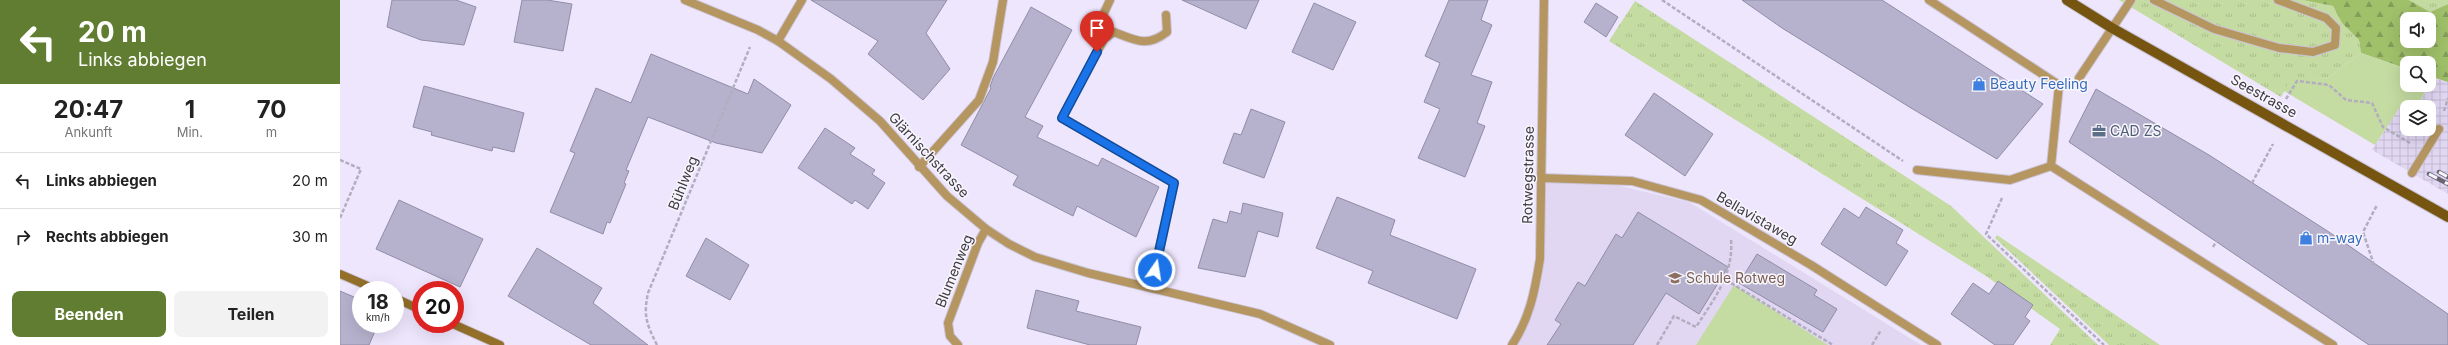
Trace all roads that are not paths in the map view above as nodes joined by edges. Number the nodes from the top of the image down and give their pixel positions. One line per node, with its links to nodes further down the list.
1 (685, 0): 14 (street, Glärnischstrasse)
2 (802, 0): 14 (street)
3 (1003, 0): 18 (street)
4 (1110, 0): 13 (street)
5 (1544, 0): 21 (street, Rotwegstrasse)
6 (1929, 0): 17 (street)
7 (2066, 0): 12 (main road, Seestrasse)
8 (2131, 0): 12 (street)
9 (2154, 0): 10 (street)
10 (2278, 0)
11 (1166, 15): 13 (street)
12 (2112, 28): 15 (street); 22 (main road, Seestrasse)
13 (1104, 39): 26 (street)
14 (778, 41): 18 (street, Glärnischstrasse)
15 (2079, 78)
16 (2439, 129): 20 (street)
17 (2051, 166): 19 (street); 33 (street)
18 (919, 167): 23 (street, Glärnischstrasse)
19 (1917, 170)
20 (2412, 173)
21 (1541, 178): 31 (street, Rotwegstrasse); 32 (street, Bellavistaweg)
22 (2448, 217)
23 (986, 229): 26 (street, Glärnischstrasse); 29 (street, Blumenweg)
24 (340, 274): 25 (main road)
25 (356, 281)
26 (1151, 287): 30 (street, Glärnischstrasse)
27 (464, 329): 28 (main road)
28 (500, 345)
29 (958, 345)
30 (1330, 345)
31 (1512, 345)
32 (1937, 345)
33 (2333, 345)

